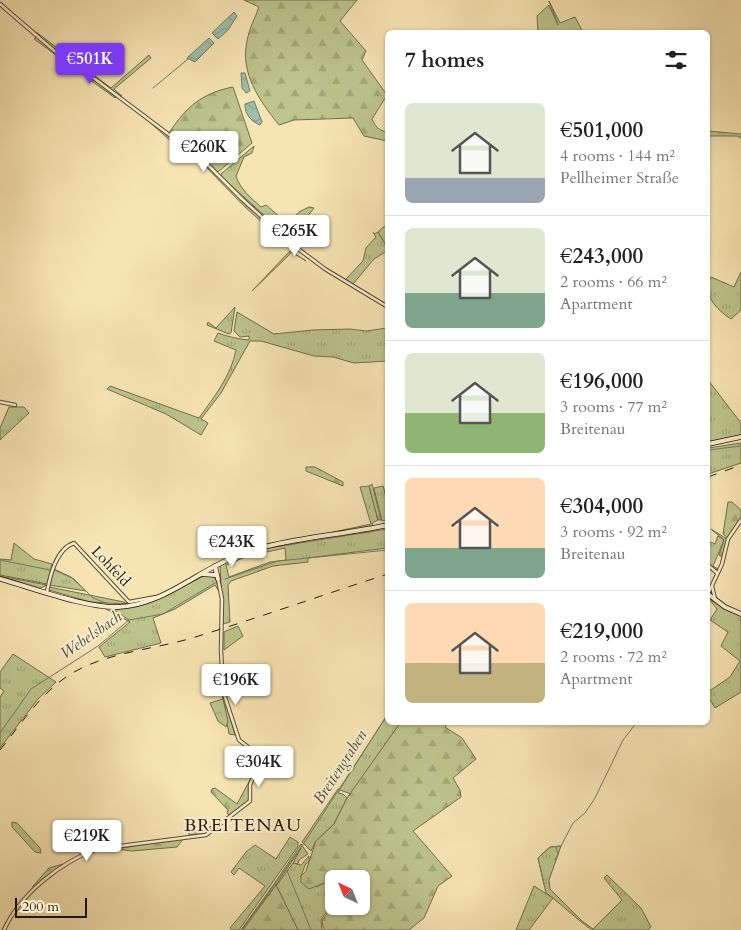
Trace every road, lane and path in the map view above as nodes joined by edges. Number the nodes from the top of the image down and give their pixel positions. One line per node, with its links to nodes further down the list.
1 (0, 4): 2 (street)
2 (385, 305)
3 (0, 402): 4 (street)
4 (15, 406)
5 (741, 437): 6 (main road)
6 (710, 444)
7 (741, 520): 11 (street)
8 (385, 526): 9 (main road)
9 (214, 567): 12 (main road); 13 (main road)
10 (710, 567): 11 (street)
11 (717, 573): 15 (street)
12 (199, 575): 13 (main road); 19 (main road)
13 (217, 577): 22 (street)
14 (0, 579): 17 (main road)
15 (712, 588): 16 (street); 20 (street)
16 (710, 591)
17 (47, 592): 19 (main road); 19 (street, Lohfeld)
18 (710, 596): 20 (main road)
19 (157, 598)
20 (716, 601): 21 (main road)
21 (741, 614)
22 (4, 930)

